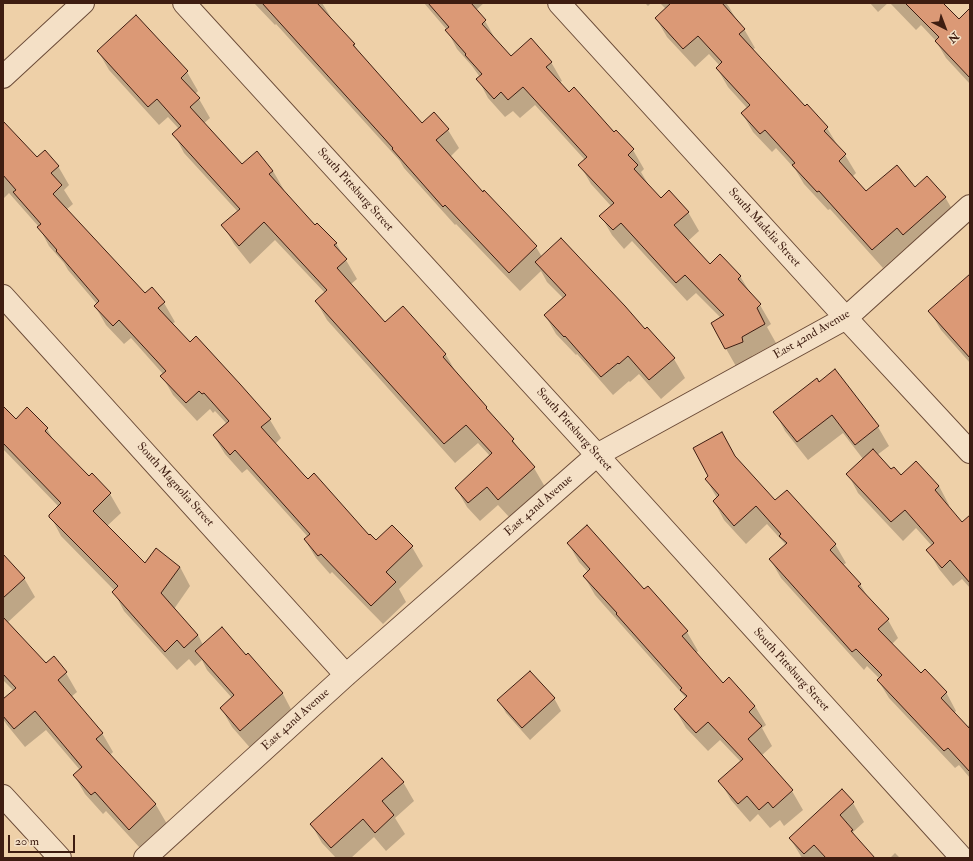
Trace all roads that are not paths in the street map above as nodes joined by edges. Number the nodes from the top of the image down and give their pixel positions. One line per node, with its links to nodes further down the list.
1 (83, 3): 4 (street)
2 (184, 3): 9 (street, South Pittsburg Street)
3 (559, 3): 7 (street, South Madelia Street)
4 (3, 77)
5 (970, 206): 7 (street, East 42nd Avenue)
6 (3, 296): 10 (street, South Magnolia Street)
7 (846, 318): 8 (street, South Madelia Street); 9 (street, East 42nd Avenue)
8 (970, 452)
9 (597, 455): 10 (street, East 42nd Avenue); 14 (street, South Pittsburg Street)
10 (346, 674): 13 (street, East 42nd Avenue)
11 (3, 796): 12 (street)
12 (60, 858)
13 (145, 858)
14 (962, 858)

